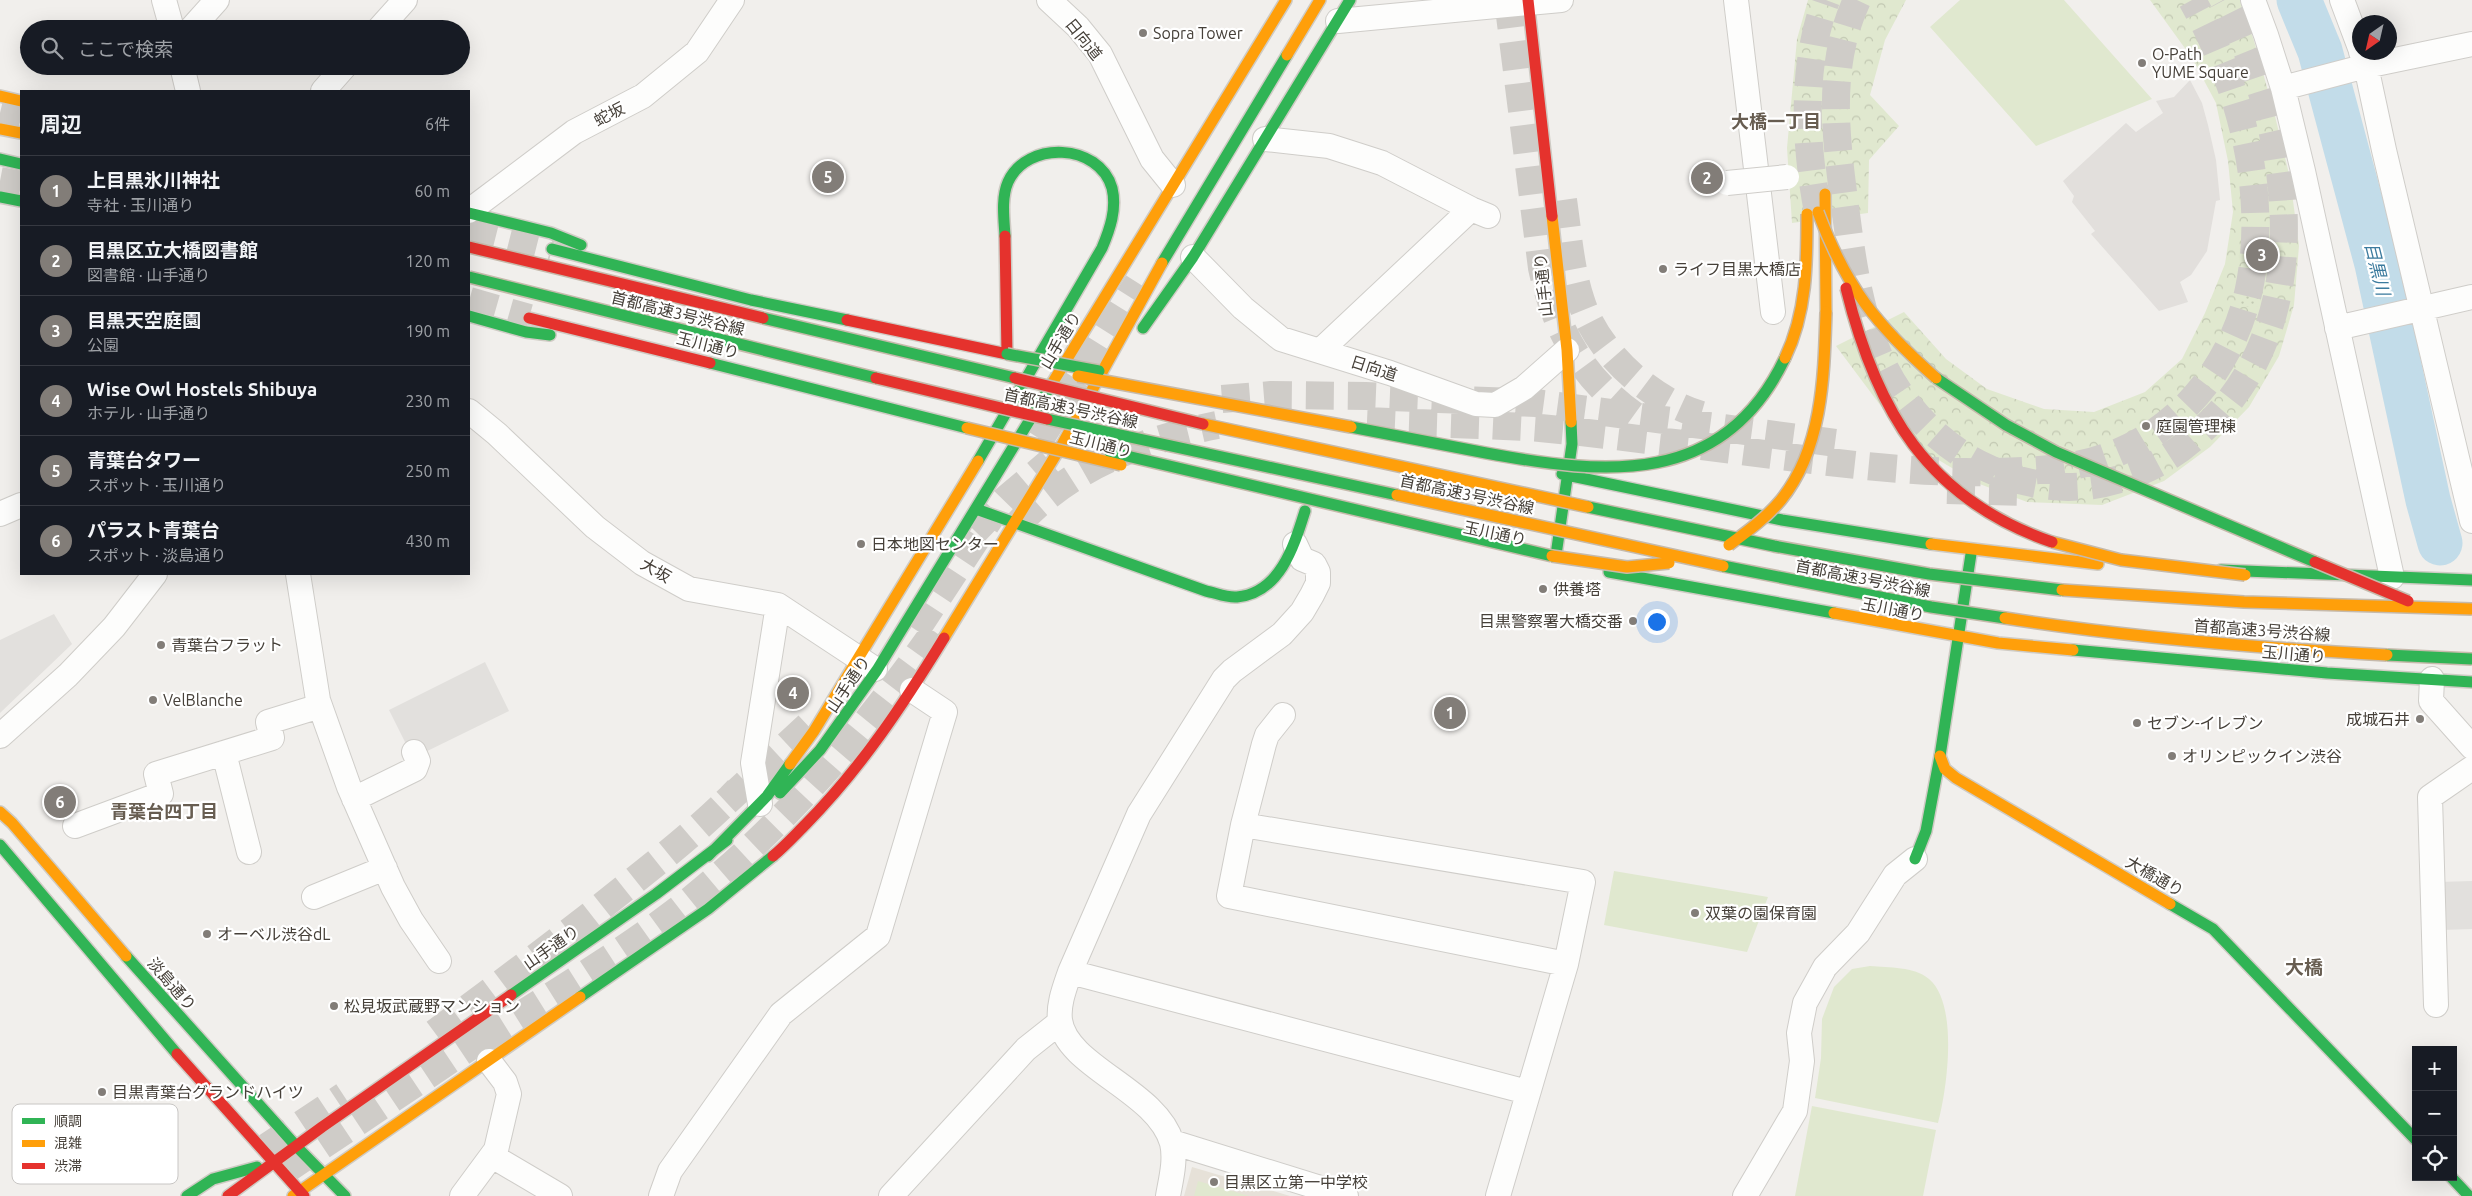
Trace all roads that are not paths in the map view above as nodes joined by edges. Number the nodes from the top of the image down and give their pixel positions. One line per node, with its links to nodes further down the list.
1 (164, 0): 14 (street)
2 (217, 0): 15 (street)
3 (404, 0): 16 (street)
4 (732, 0): 40 (street, 蛇坂)
5 (1286, 0): 37 (main road, 山手通り)
6 (1320, 0): 64 (main road)
7 (1350, 0): 17 (main road)
8 (1561, 0): 12 (street)
9 (1736, 0): 49 (street)
10 (2253, 0): 25 (street)
11 (2342, 0): 18 (street)
12 (1528, 1): 17 (street); 56 (main road, 山手通り)
13 (1062, 4): 37 (street, 日向道)
14 (170, 20)
15 (199, 20)
16 (387, 20)
17 (1338, 21): 32 (main road)
18 (2352, 33)
19 (2472, 44): 20 (street)
20 (2397, 54)
21 (2357, 60): 25 (street)
22 (2360, 60): 48 (street)
23 (184, 75): 26 (street)
24 (337, 75): 27 (street)
25 (2291, 86): 52 (street)
26 (188, 90)
27 (323, 90)
28 (0, 96): 29 (main road)
29 (20, 101)
30 (0, 128): 31 (main road)
31 (20, 134)
32 (1265, 139): 44 (main road); 57 (street)
33 (0, 159): 34 (main road)
34 (20, 164)
35 (1788, 177): 36 (street, bridge)
36 (1727, 183)
37 (1173, 185): 68 (main road, 山手通り)
38 (0, 197): 39 (main road)
39 (20, 201)
40 (470, 211)
41 (470, 212): 46 (main road)
42 (470, 247): 60 (main road, 首都高速3号渋谷線, bridge)
43 (552, 249): 46 (main road)
44 (1193, 257): 54 (main road); 57 (street, 日向道)
45 (470, 277): 53 (main road, 首都高速3号渋谷線, bridge)
46 (680, 284): 58 (main road)
47 (2472, 298): 48 (street)
48 (2414, 310): 52 (street); 71 (street)
49 (1773, 312)
50 (470, 316): 55 (main road)
51 (529, 318): 55 (main road, 玉川通り)
52 (2342, 327): 77 (street)
53 (710, 338): 61 (main road, bridge); 84 (main road, 首都高速3号渋谷線, bridge)
54 (1136, 338)
55 (661, 350): 66 (main road, 玉川通り, bridge)
56 (1567, 350): 57 (street, 日向道); 65 (main road, 山手通り)
57 (1320, 351)
58 (1007, 354): 65 (main road, bridge); 85 (main road)
59 (1125, 354): 64 (main road)
60 (958, 365): 81 (main road, 首都高速3号渋谷線, bridge); 82 (main road, bridge)
61 (881, 392)
62 (470, 412): 80 (street, 大坂)
63 (986, 420): 79 (main road, bridge)
64 (1063, 444): 70 (main road)
65 (1568, 475): 73 (main road); 74 (main road, 山手通り)
66 (1266, 501)
67 (20, 505): 69 (street)
68 (976, 509): 70 (main road); 85 (main road, 山手通り)
69 (0, 514)
70 (1015, 522): 72 (main road); 88 (main road)
71 (2472, 522)
72 (1295, 544): 74 (main road, 玉川通り); 110 (street)
73 (1971, 550): 77 (main road); 83 (main road)
74 (1554, 562): 83 (main road, 玉川通り)
75 (154, 575): 91 (street)
76 (298, 575): 89 (street)
77 (2397, 578): 78 (main road)
78 (2472, 580)
79 (2472, 592)
80 (778, 606): 85 (street, 大坂); 98 (street)
81 (2472, 609)
82 (2464, 620)
83 (1958, 638): 86 (main road, 玉川通り); 95 (main road)
84 (2472, 659)
85 (868, 665): 98 (main road); 104 (main road, 山手通り)
86 (2432, 679): 87 (main road, 玉川通り); 92 (street)
87 (2472, 682)
88 (912, 690): 113 (main road); 128 (street)
89 (320, 706): 94 (street); 97 (street)
90 (1283, 715): 100 (street)
91 (0, 736)
92 (2472, 746)
93 (414, 752): 97 (street)
94 (224, 753): 101 (street); 103 (street)
95 (1940, 756): 105 (main road); 115 (main road, 大橋通り)
96 (2472, 768): 111 (street)
97 (354, 799): 106 (street)
98 (760, 804): 104 (main road)
99 (0, 812): 117 (main road, 淡島通り)
100 (1243, 825): 109 (street); 109 (street)
101 (75, 826)
102 (0, 845): 119 (main road)
103 (249, 852)
104 (708, 856): 117 (main road, 山手通り)
105 (1915, 860): 133 (street)
106 (385, 868): 107 (street); 108 (street)
107 (314, 897)
108 (439, 961)
109 (1566, 964): 114 (street)
110 (1070, 972): 112 (street); 114 (street)
111 (2436, 1005)
112 (1060, 1022): 116 (street); 129 (street)
113 (489, 1061): 118 (street); 120 (main road)
114 (1527, 1092): 132 (street)
115 (2412, 1136)
116 (1172, 1142): 130 (street); 131 (street)
117 (296, 1146): 119 (main road, 山手通り); 120 (main road, 淡島通り)
118 (492, 1156): 126 (street); 127 (street)
119 (273, 1163): 122 (main road); 123 (main road); 124 (main road, 山手通り)
120 (323, 1174): 122 (main road); 125 (main road, 淡島通り)
121 (2455, 1181): 134 (main road)
122 (299, 1194)
123 (187, 1196)
124 (228, 1196)
125 (345, 1196)
126 (462, 1196)
127 (560, 1196)
128 (661, 1196)
129 (891, 1196)
130 (1168, 1196)
131 (1346, 1196)
132 (1498, 1196)
133 (1745, 1196)
134 (2469, 1196)

